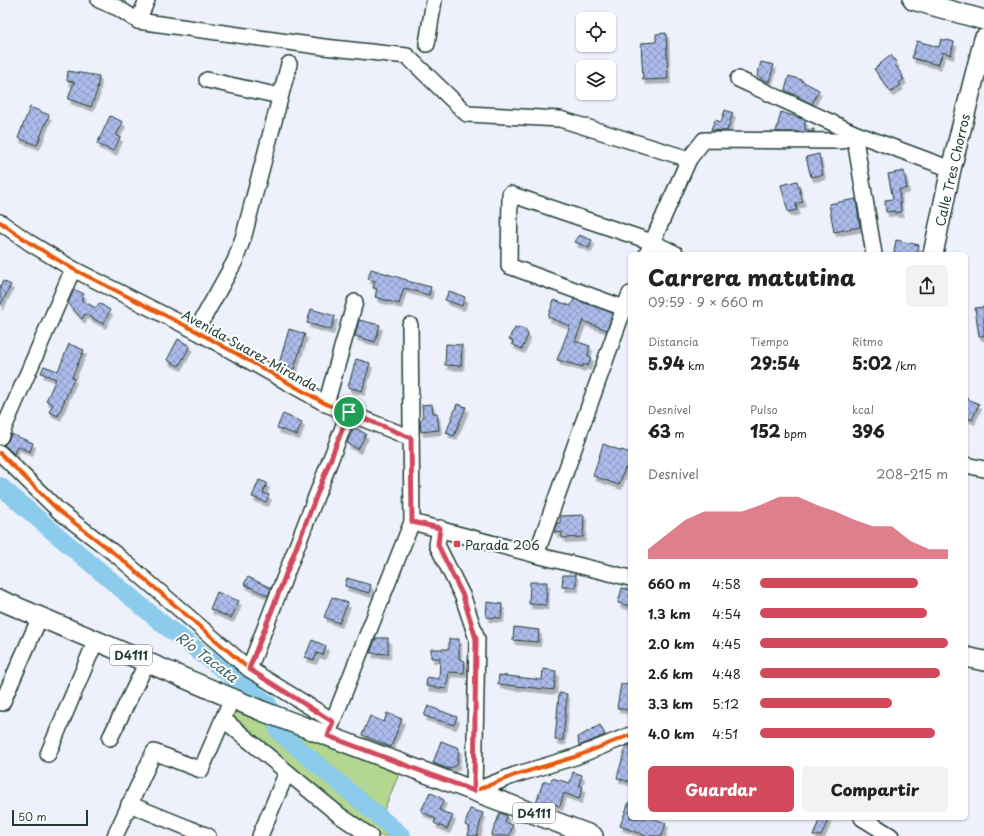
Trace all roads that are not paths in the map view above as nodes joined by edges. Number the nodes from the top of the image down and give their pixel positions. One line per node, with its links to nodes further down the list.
1 (99, 0): 6 (street)
2 (147, 0): 6 (street)
3 (434, 0): 8 (street)
4 (914, 0): 5 (main road)
5 (984, 20)
6 (138, 21): 14 (street)
7 (984, 39): 15 (main road, Calle Tres Chorros)
8 (427, 44)
9 (289, 64): 12 (street)
10 (738, 79): 13 (street)
11 (207, 80): 12 (street)
12 (280, 96): 26 (street)
13 (854, 133): 14 (street); 15 (street); 19 (street)
14 (689, 159): 17 (street)
15 (951, 169): 20 (main road, Calle Tres Chorros)
16 (0, 222): 21 (street, Avenida Suarez Miranda)
17 (649, 248): 18 (street); 24 (street)
18 (667, 252)
19 (874, 252)
20 (934, 252)
21 (73, 269): 26 (street, Avenida Suarez Miranda); 29 (street)
22 (628, 299): 24 (street)
23 (356, 302): 27 (street)
24 (624, 308): 36 (street)
25 (410, 326): 30 (street)
26 (196, 331): 27 (street, Avenida Suarez Miranda)
27 (326, 404): 28 (street, Avenida Suarez Miranda)
28 (349, 412): 30 (street, Avenida Suarez Miranda); 44 (street)
29 (0, 437)
30 (411, 438): 34 (street)
31 (0, 453): 44 (street)
32 (968, 465): 33 (street)
33 (984, 469)
34 (412, 522): 35 (street); 48 (street)
35 (440, 528): 36 (street); 53 (street)
36 (536, 555): 37 (street)
37 (628, 578)
38 (0, 600): 39 (main road, D4111)
39 (40, 617): 40 (main road, D4111); 46 (street)
40 (96, 640): 43 (main road, D4111); 51 (street)
41 (968, 657): 42 (main road)
42 (984, 661)
43 (147, 662): 45 (main road, D4111); 50 (street)
44 (249, 669): 48 (street)
45 (232, 698): 47 (street); 48 (main road, D4111)
46 (2, 703)
47 (223, 719): 52 (street); 54 (street)
48 (330, 729): 53 (main road, D4111)
49 (628, 736): 53 (street)
50 (110, 738)
51 (48, 754)
52 (287, 772): 56 (street); 59 (street)
53 (474, 791): 61 (main road, D4111)
54 (129, 804): 57 (street); 58 (street)
55 (865, 820): 62 (street)
56 (350, 830): 60 (street)
57 (115, 836)
58 (208, 836)
59 (260, 836)
60 (370, 836)
61 (593, 836)
62 (891, 836)

